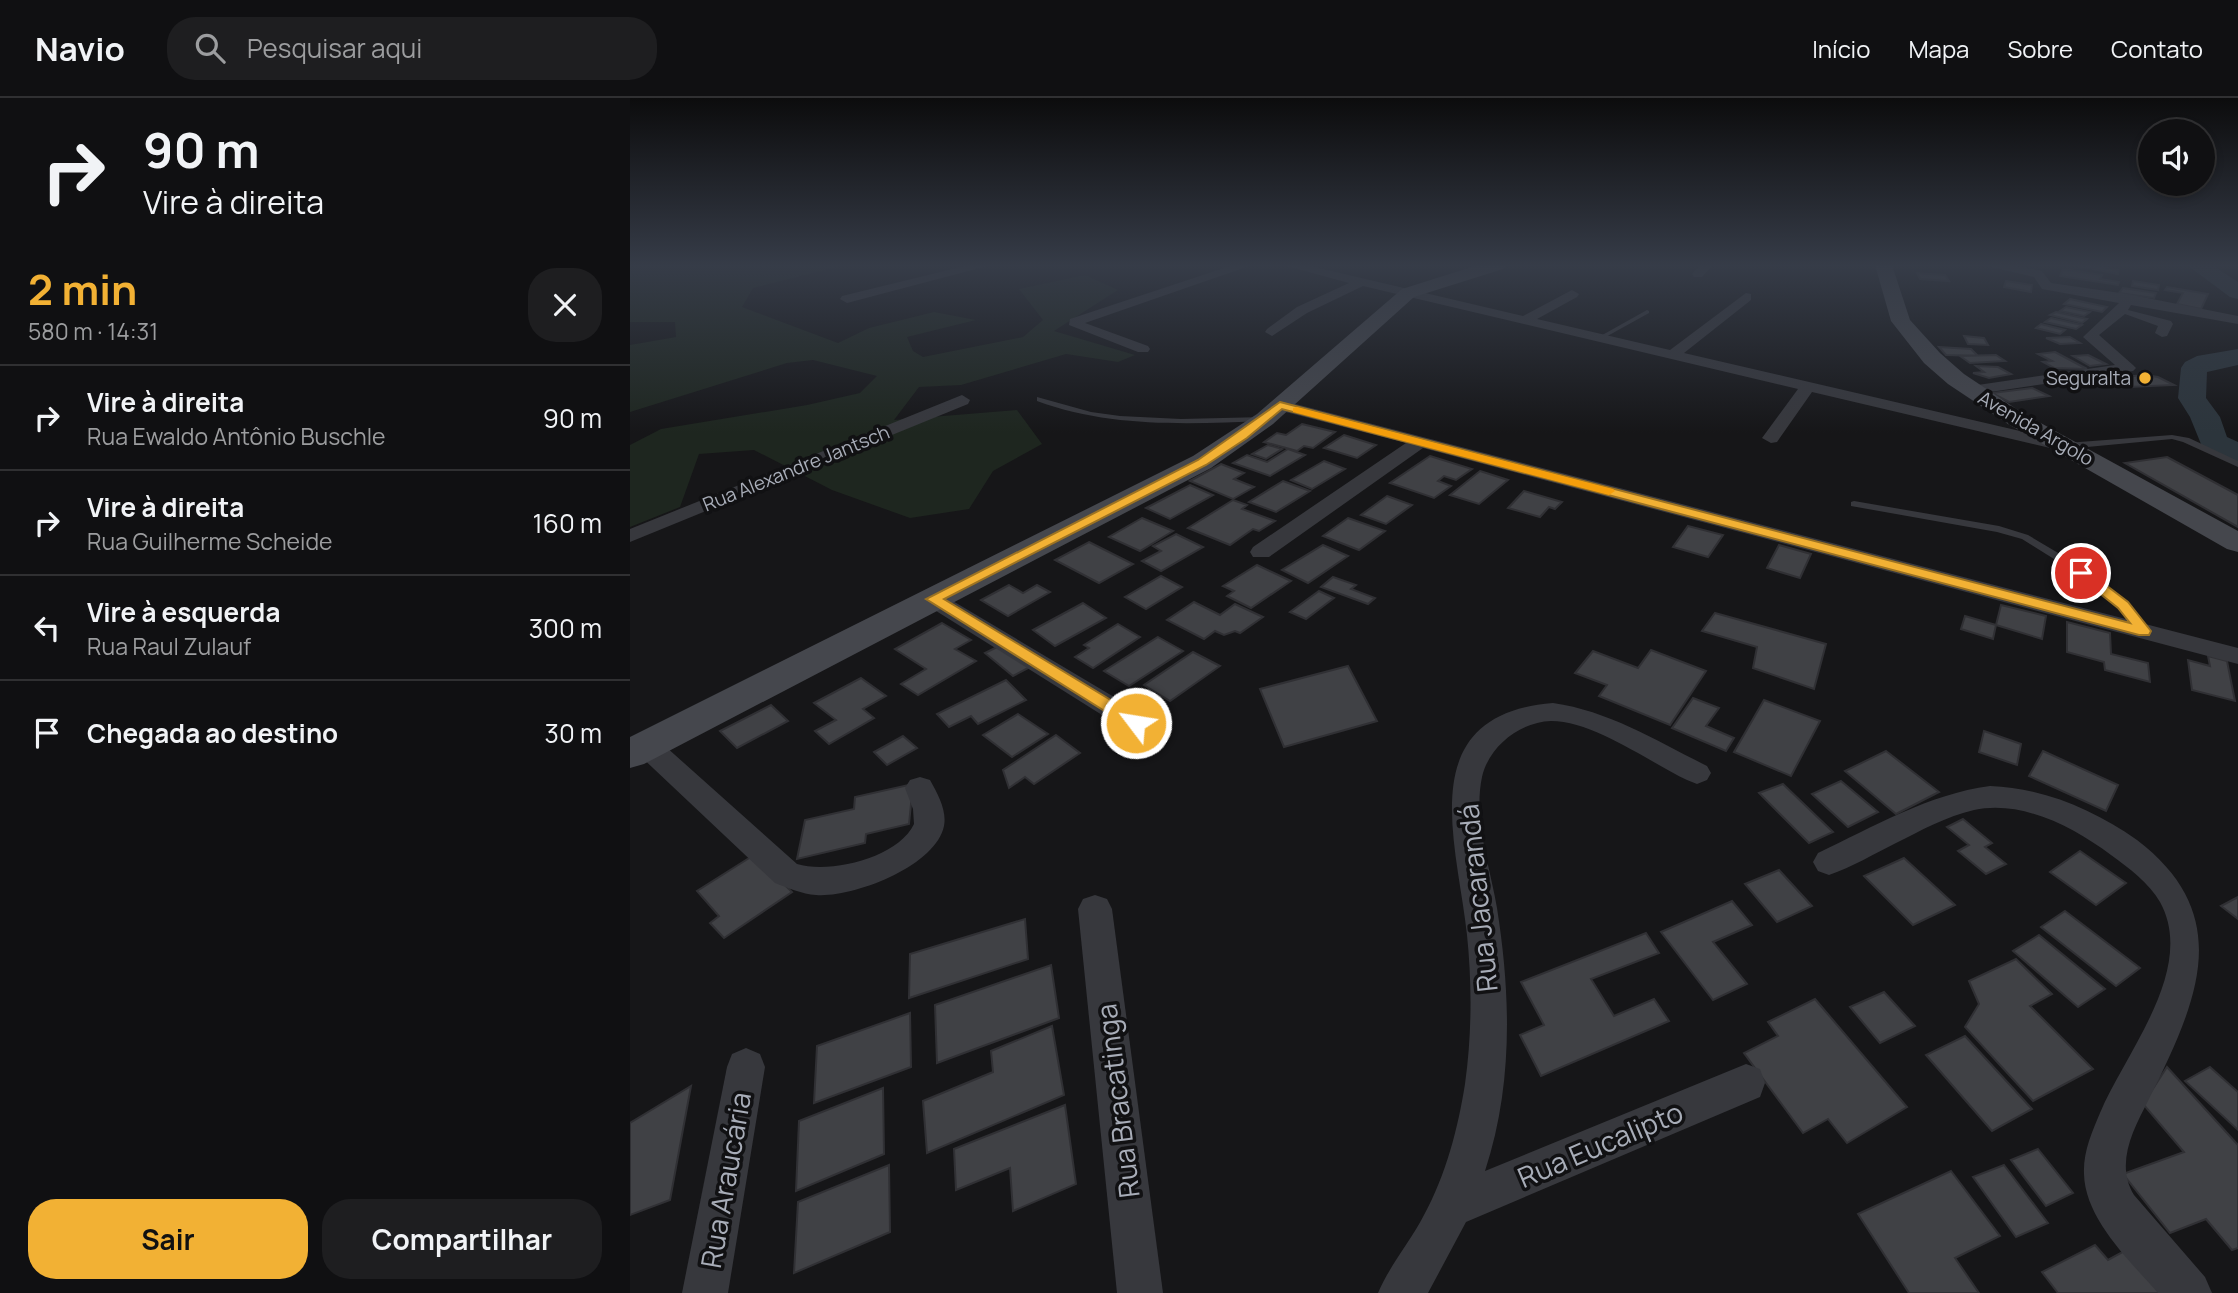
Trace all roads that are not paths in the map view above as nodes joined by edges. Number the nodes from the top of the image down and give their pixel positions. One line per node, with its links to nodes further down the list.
1 (1079, 321): 13 (street)
2 (1287, 321): 10 (street)
3 (1376, 321): 19 (street)
4 (1528, 321): 12 (street)
5 (1631, 321): 12 (lane)
6 (1719, 321): 14 (street)
7 (1901, 321): 16 (street, Avenida Argolo)
8 (2106, 321): 16 (street)
9 (2159, 321): 11 (street)
10 (1272, 332)
11 (2162, 333)
12 (1600, 338): 14 (street)
13 (1143, 349)
14 (1672, 355): 15 (street)
15 (1808, 386): 21 (street); 22 (street)
16 (1970, 390): 20 (street, Avenida Argolo)
17 (1040, 399): 19 (lane)
18 (962, 400): 27 (street, Rua Alexandre Jantsch)
19 (1273, 412): 23 (street); 30 (street)
20 (2016, 419): 21 (street); 24 (street, Avenida Argolo)
21 (1989, 429): 24 (street)
22 (1771, 438)
23 (1420, 442): 29 (street); 31 (street)
24 (2063, 446): 25 (lane); 28 (street, Avenida Argolo)
25 (2238, 464)
26 (1854, 504): 31 (lane)
27 (630, 536)
28 (2238, 543)
29 (1261, 552)
30 (933, 599): 33 (street); 34 (street)
31 (2144, 631): 32 (street)
32 (2238, 656)
33 (1136, 723)
34 (638, 750): 36 (street)
35 (1697, 774): 41 (street, Rua Jacarandá)
36 (920, 788)
37 (1829, 862): 45 (street)
38 (1095, 909): 43 (street, Rua Bracatinga)
39 (746, 1067): 42 (street, Rua Araucária)
40 (1746, 1083): 41 (street, Rua Eucalipto)
41 (1455, 1205): 44 (street, Rua Jacarandá)
42 (705, 1293)
43 (1140, 1293)
44 (1401, 1293)
45 (2189, 1293)

